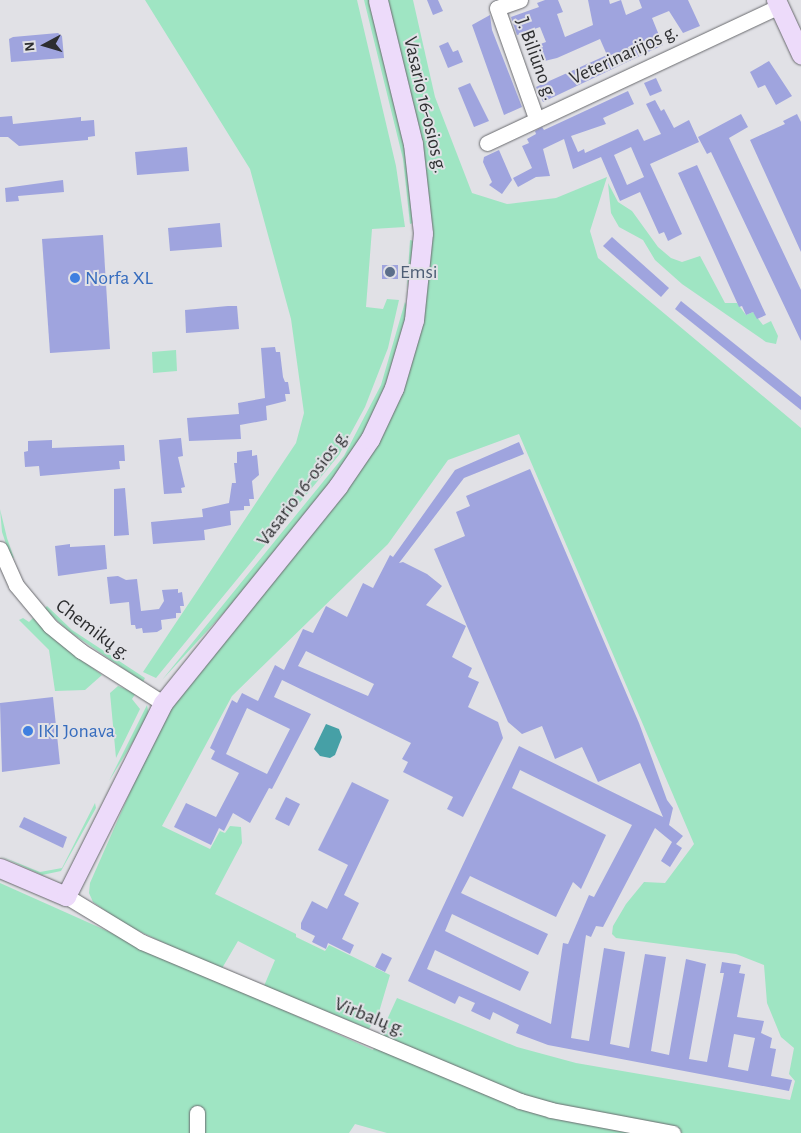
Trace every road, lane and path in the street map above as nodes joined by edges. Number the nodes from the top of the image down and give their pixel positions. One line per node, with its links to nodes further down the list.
1 (378, 0): 8 (main road, Vasario 16-osios g.)
2 (520, 0): 5 (street, J. Biliūno g.)
3 (777, 3): 4 (main road); 5 (street, Veterinarijos g.)
4 (801, 54)
5 (536, 118): 6 (street, Veterinarijos g.)
6 (487, 142)
7 (0, 549): 8 (street, Chemikų g.)
8 (163, 703): 10 (main road, Vasario 16-osios g.)
9 (0, 868): 10 (main road)
10 (66, 896): 13 (street, Virbalų g.)
11 (197, 1113): 12 (street)
12 (197, 1133)
13 (673, 1133)

